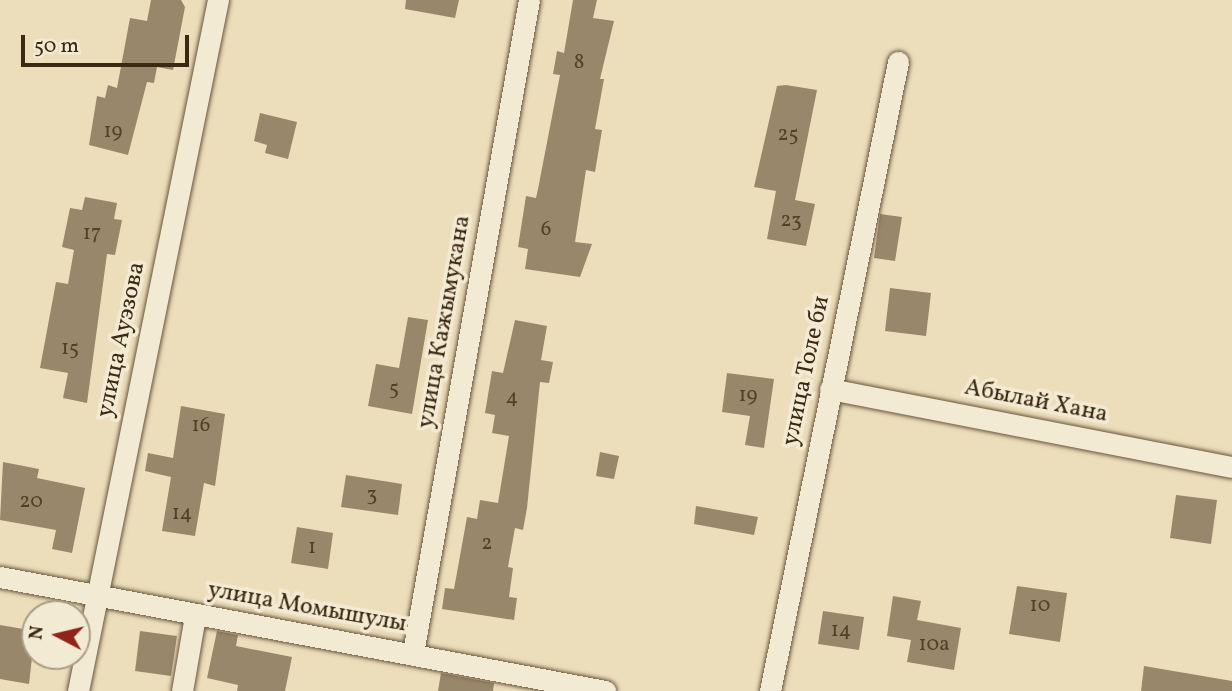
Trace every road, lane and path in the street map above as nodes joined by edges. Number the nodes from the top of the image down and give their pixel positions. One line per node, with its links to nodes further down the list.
1 (218, 0): 7 (street, улица Ауэзова)
2 (530, 0): 9 (street, улица Кажымукана)
3 (898, 62): 4 (street, улица Толе би)
4 (830, 389): 5 (street, Абылай Хана); 13 (street, улица Толе би)
5 (1232, 467)
6 (0, 577): 7 (street, улица Момышулы)
7 (96, 599): 8 (street, улица Момышулы); 10 (street, улица Ауэзова)
8 (195, 616): 9 (street, улица Момышулы); 11 (street)
9 (412, 653): 12 (street, улица Момышулы)
10 (78, 691)
11 (182, 691)
12 (605, 691)
13 (770, 691)

